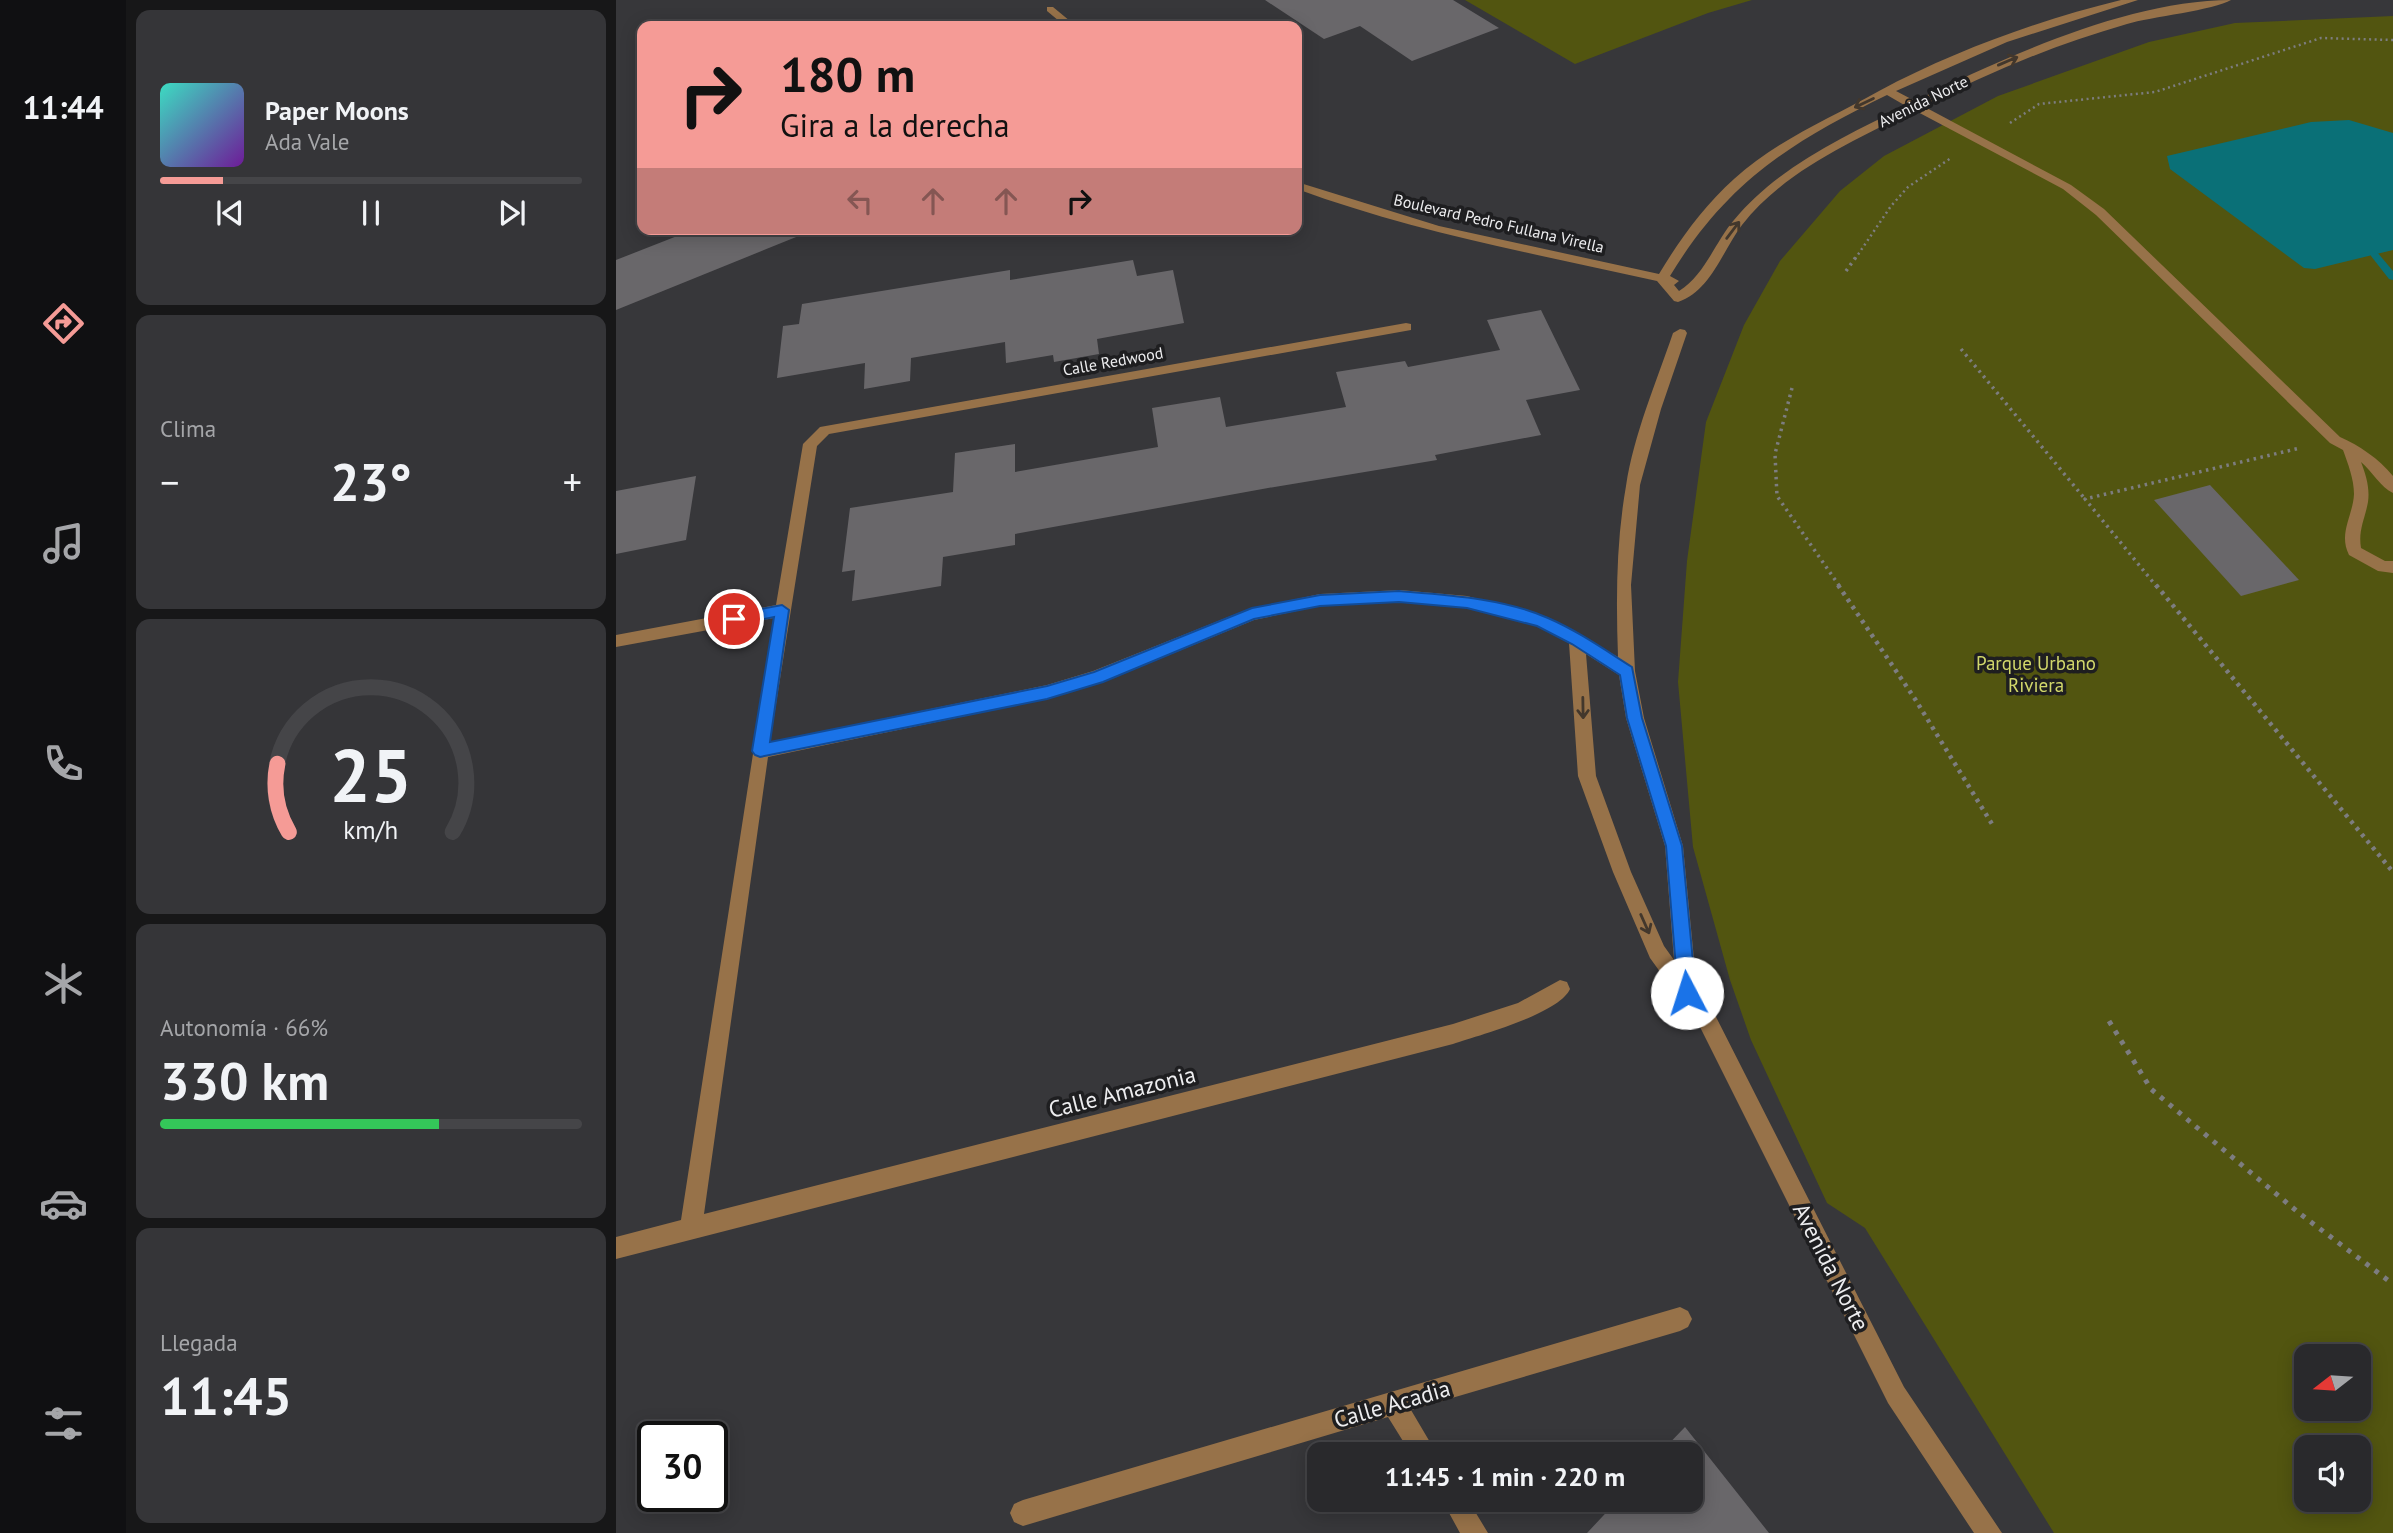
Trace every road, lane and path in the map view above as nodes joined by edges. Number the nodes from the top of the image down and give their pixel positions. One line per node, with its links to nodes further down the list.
1 (2133, 0): 6 (street, Avenida Norte)
2 (2226, 0): 7 (street, Avenida Norte, one-way to 2)
3 (1050, 9): 4 (street)
4 (1065, 21)
5 (2393, 40): 8 (path)
6 (1887, 92): 7 (street); 11 (street, Avenida Norte, one-way to 11)
7 (1914, 106): 8 (street); 12 (street, Avenida Norte, one-way to 7)
8 (1981, 140): 10 (path); 17 (street)
9 (1302, 188): 11 (street, Boulevard Pedro Fullana Virella)
10 (1846, 271)
11 (1662, 279): 12 (street, Boulevard Pedro Fullana Virella); 12 (street, Avenida Norte)
12 (1695, 287)
13 (1406, 327): 21 (street, Calle Redwood)
14 (1680, 333): 24 (street)
15 (1961, 349): 19 (path)
16 (1792, 388): 26 (path)
17 (2341, 443): 18 (street); 19 (path); 20 (street)
18 (2393, 488)
19 (2085, 499): 27 (path)
20 (2393, 567)
21 (782, 610): 23 (street); 25 (street)
22 (1577, 640): 24 (street); 25 (street); 29 (street, Avenida Norte, one-way to 29)
23 (616, 641)
24 (1627, 671): 29 (street)
25 (760, 751): 31 (street)
26 (1992, 824)
27 (2393, 872)
28 (1560, 989): 31 (street, Calle Amazonia)
29 (1687, 993): 40 (street, Avenida Norte)
30 (2109, 1021): 33 (path)
31 (691, 1229): 32 (street, Calle Amazonia)
32 (616, 1248)
33 (2393, 1284)
34 (1680, 1319): 35 (street, Calle Acadia)
35 (1393, 1404): 36 (street); 38 (street, Calle Acadia)
36 (1417, 1442)
37 (1462, 1512): 39 (street)
38 (1023, 1513)
39 (1475, 1533)
40 (1989, 1533)

